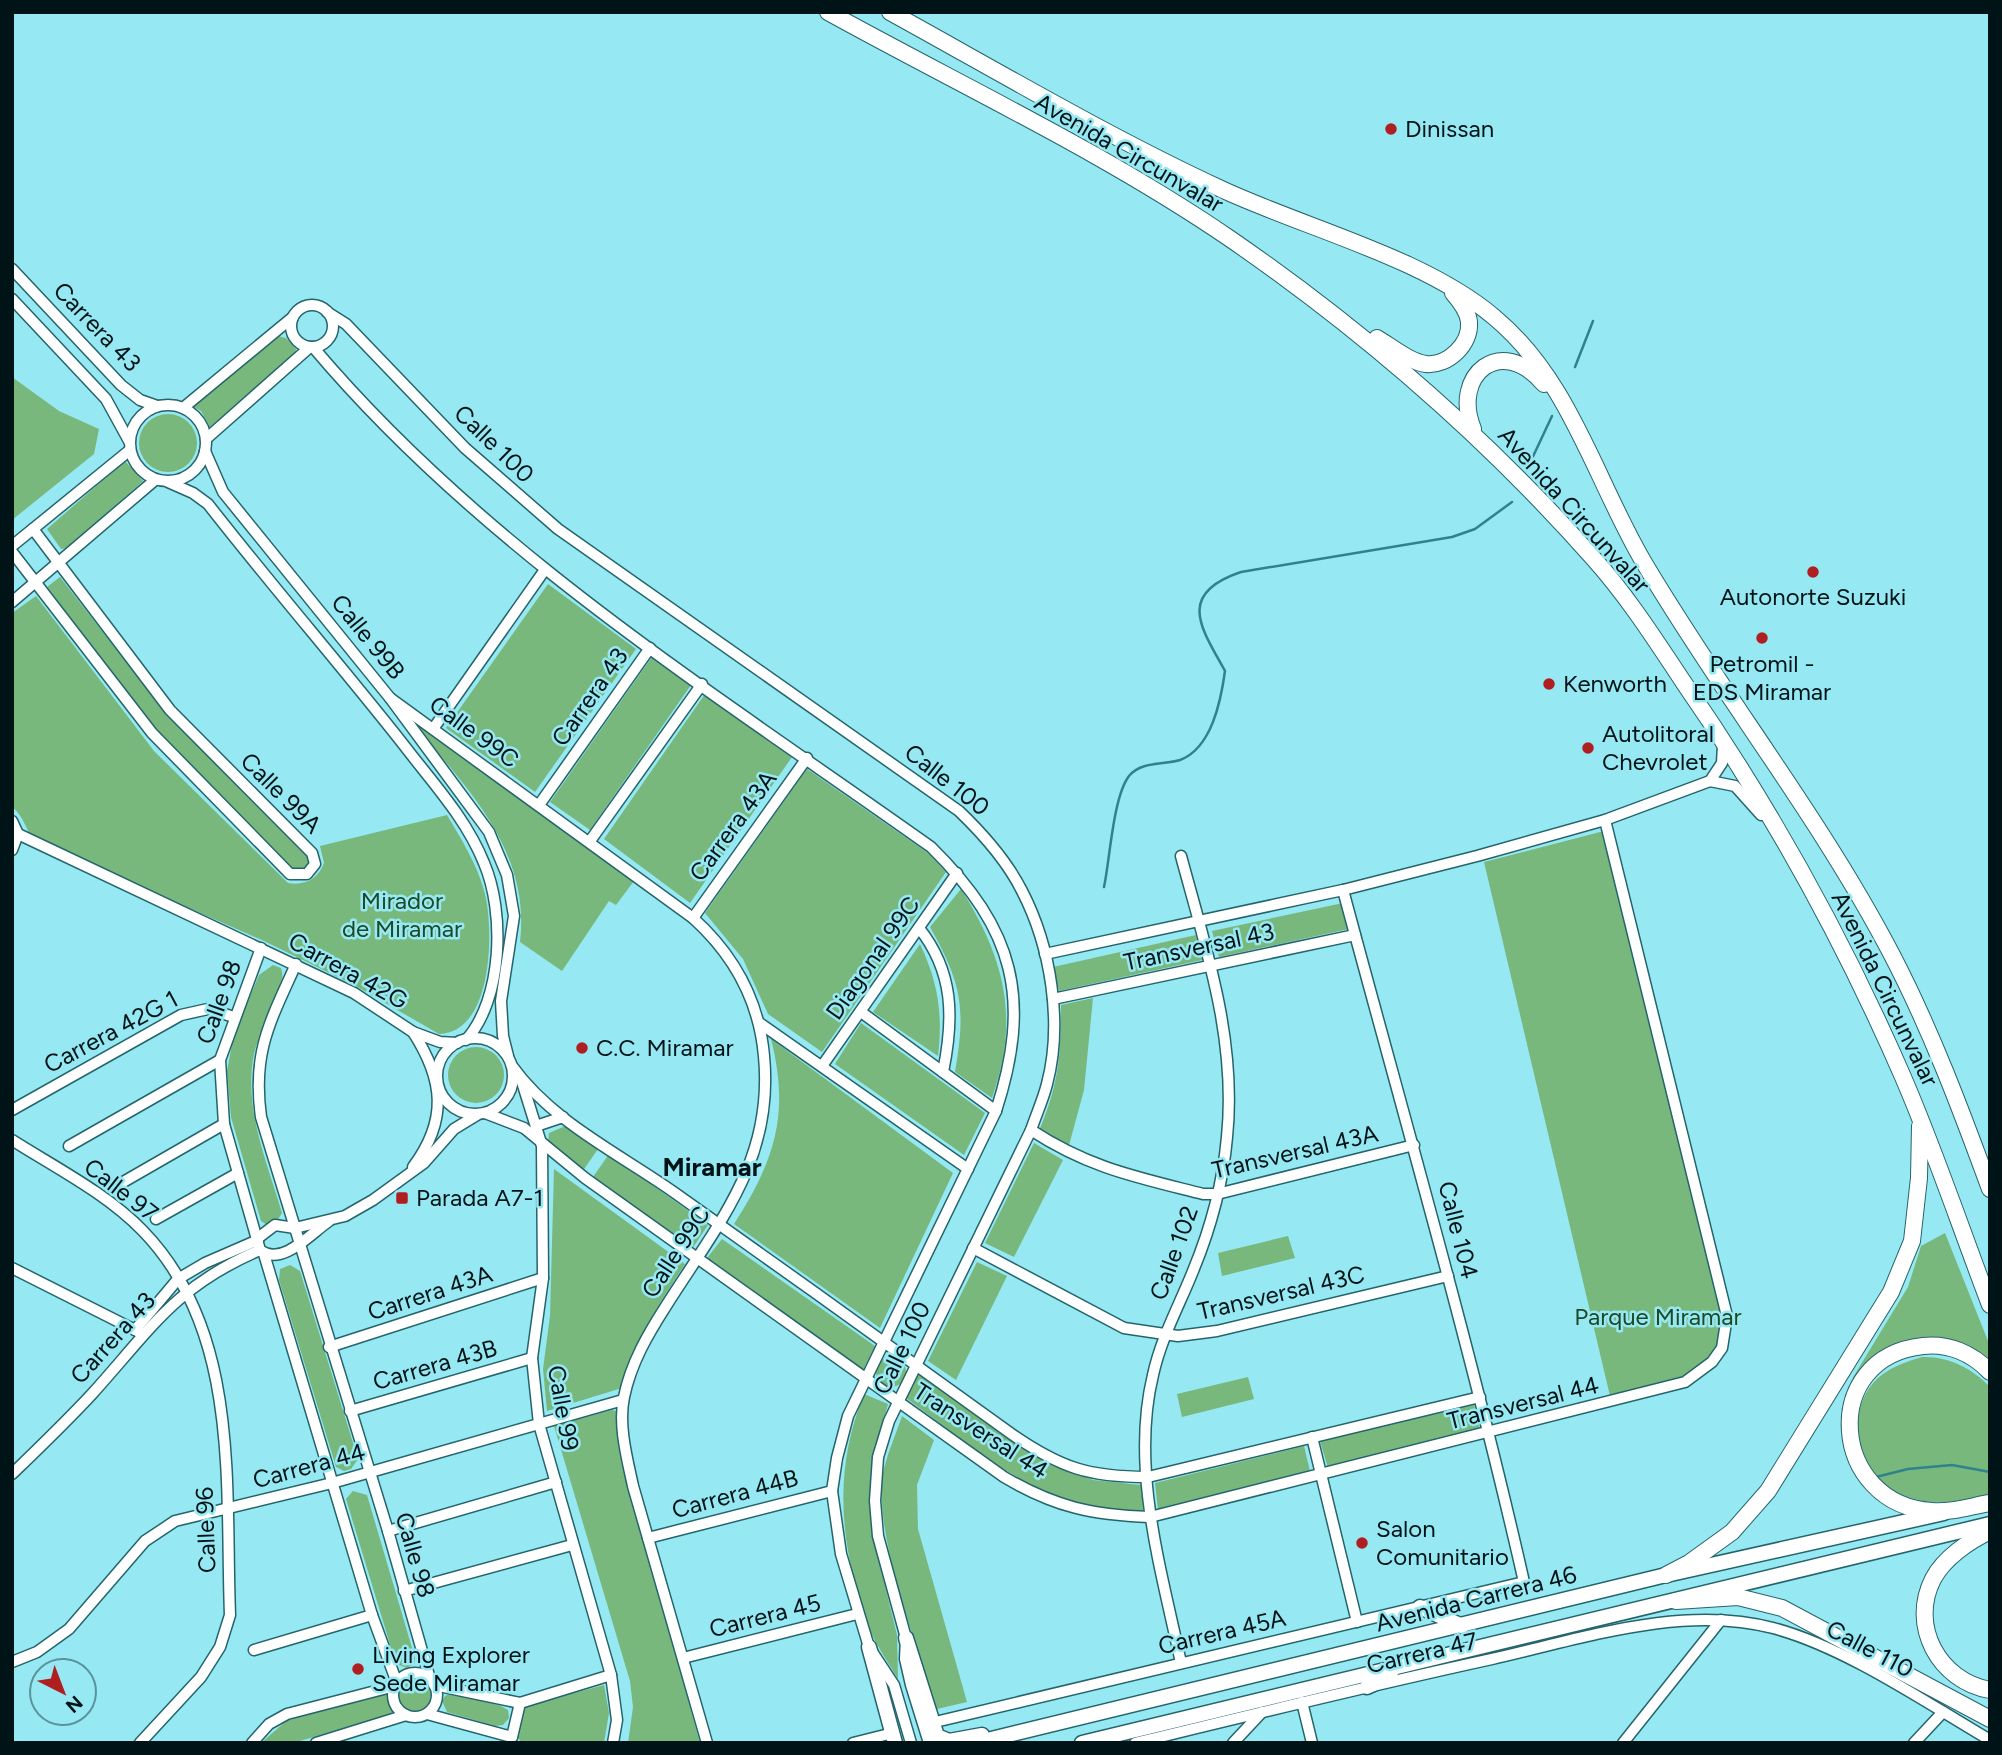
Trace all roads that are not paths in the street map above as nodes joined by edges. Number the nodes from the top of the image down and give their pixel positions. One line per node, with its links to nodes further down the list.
1 (828, 12): 4 (highway, Avenida Circunvalar)
2 (850, 12): 4 (highway)
3 (890, 12): 6 (highway, Avenida Circunvalar)
4 (878, 40): 10 (highway, Avenida Circunvalar)
5 (12, 269): 12 (street, Carrera 43)
6 (1445, 283): 10 (highway); 14 (highway, Avenida Circunvalar)
7 (12, 299): 17 (street, Carrera 43)
8 (327, 312): 9 (street); 11 (street); 48 (street, Calle 100)
9 (293, 317): 11 (street); 13 (street)
10 (1355, 330): 15 (highway, Avenida Circunvalar)
11 (311, 347): 16 (street); 24 (street, Calle 100)
12 (157, 406): 13 (street); 17 (street)
13 (183, 408): 16 (street)
14 (1579, 430): 15 (highway); 63 (highway, Avenida Circunvalar)
15 (1474, 433): 31 (highway, Avenida Circunvalar)
16 (205, 445): 19 (street); 29 (street, Calle 99B)
17 (130, 446): 18 (street); 20 (street)
18 (155, 480): 19 (street); 23 (street)
19 (168, 481): 56 (street, Calle 99B)
20 (33, 529): 21 (street); 23 (street, Calle 99A)
21 (12, 546)
22 (12, 552): 25 (street, Calle 99A)
23 (60, 563): 25 (street); 25 (street, Calle 99A)
24 (544, 571): 27 (street, Calle 100); 30 (street)
25 (36, 583): 26 (street)
26 (12, 602)
27 (650, 648): 28 (street, Calle 100); 34 (street, Carrera 43)
28 (702, 684): 32 (street, Calle 100); 37 (street)
29 (390, 698): 30 (street, Calle 99C); 58 (street, Calle 99B)
30 (433, 729): 34 (street, Calle 99C)
31 (1723, 740): 33 (street); 39 (highway, Avenida Circunvalar)
32 (807, 758): 41 (street, Calle 100); 43 (street, Carrera 43A)
33 (1710, 781): 35 (street, Transversal 43); 39 (street)
34 (539, 805): 37 (street, Calle 99C)
35 (1605, 820): 42 (street, Transversal 43); 110 (street, Transversal 44)
36 (12, 821): 38 (street)
37 (590, 841): 43 (street, Calle 99C)
38 (15, 843): 47 (street, Calle 98)
39 (1792, 851): 67 (highway, Avenida Circunvalar)
40 (1181, 856): 44 (street, Calle 102)
41 (957, 873): 45 (street, Diagonal 99C); 65 (street, Calle 100)
42 (1343, 890): 44 (street, Transversal 43); 46 (street, Calle 104)
43 (693, 918): 54 (street, Calle 99C)
44 (1198, 921): 48 (street, Transversal 43); 50 (street, Calle 102)
45 (919, 928): 52 (street, Diagonal 99C); 60 (street)
46 (1355, 935): 50 (street, Transversal 43); 73 (street, Calle 104)
47 (261, 948): 49 (street, Carrera 42G); 53 (street, Calle 98)
48 (1045, 954): 51 (street, Calle 100)
49 (296, 964): 55 (street, Carrera 42G); 86 (street)
50 (1211, 966): 51 (street, Transversal 43); 82 (street, Calle 102)
51 (1053, 999): 71 (street, Calle 100)
52 (861, 1012): 59 (street, Diagonal 99C); 60 (street)
53 (234, 1017): 57 (street, Calle 98); 64 (street, Carrera 42G 1)
54 (761, 1024): 59 (street); 85 (street, Calle 99C)
55 (413, 1032): 56 (street, Carrera 42G); 62 (street, Carrera 42G)
56 (462, 1041): 58 (street); 62 (street)
57 (220, 1060): 69 (street, Calle 98); 74 (street)
58 (510, 1061): 61 (street, Transversal 44); 66 (street)
59 (822, 1066): 77 (street)
60 (943, 1072): 65 (street)
61 (520, 1076): 68 (street, Transversal 44); 70 (street, Calle 99)
62 (438, 1083): 66 (street); 79 (street)
63 (1955, 1092): 76 (highway); 81 (highway, Avenida Circunvalar)
64 (12, 1110)
65 (996, 1111): 77 (street, Calle 100)
66 (482, 1113): 75 (street, Transversal 44); 79 (street)
67 (1920, 1116): 96 (highway, Avenida Circunvalar); 127 (highway)
68 (563, 1117): 70 (street); 85 (street, Transversal 44)
69 (224, 1124): 78 (street, Calle 98); 80 (street)
70 (536, 1126): 75 (street, Calle 99)
71 (1031, 1130): 82 (street, Transversal 43A); 89 (street, Calle 100)
72 (12, 1140): 94 (street, Calle 97)
73 (1414, 1145): 82 (street, Transversal 43A); 92 (street, Calle 104)
74 (69, 1146)
75 (542, 1146): 90 (street, Transversal 44); 93 (street, Calle 99)
76 (1990, 1161)
77 (968, 1169): 99 (street, Calle 100)
78 (238, 1172): 83 (street); 88 (street, Calle 98)
79 (408, 1174): 84 (street)
80 (118, 1185)
81 (1990, 1189)
82 (1217, 1194): 98 (street, Calle 102)
83 (156, 1219)
84 (328, 1221): 86 (street); 87 (street)
85 (719, 1225): 90 (street, Calle 99C); 99 (street, Transversal 44)
86 (295, 1228): 87 (street, Calle 98); 88 (street)
87 (299, 1241): 88 (street); 100 (street, Calle 98)
88 (260, 1245): 94 (street, Carrera 43); 95 (street, Carrera 43); 117 (street, Calle 98)
89 (973, 1248): 98 (street, Transversal 43C); 102 (street, Calle 100)
90 (697, 1258): 104 (street, Transversal 44); 106 (street, Calle 99C)
91 (12, 1268): 97 (street)
92 (1448, 1276): 98 (street, Transversal 43C); 105 (street, Calle 104)
93 (542, 1278): 100 (street, Carrera 43A); 101 (street, Calle 99)
94 (178, 1279): 95 (street, Calle 97); 97 (street, Carrera 43)
95 (185, 1292): 97 (street, Carrera 43); 120 (street, Calle 96)
96 (1990, 1305)
97 (139, 1332): 113 (street, Carrera 43)
98 (1164, 1335): 114 (street, Calle 102)
99 (883, 1341): 102 (street, Transversal 44); 104 (street, Calle 100)
100 (329, 1347): 108 (street, Calle 98)
101 (533, 1358): 108 (street, Carrera 43B); 109 (street, Calle 99)
102 (918, 1365): 107 (street, Calle 100); 114 (street, Transversal 44)
103 (1990, 1371): 119 (highway)
104 (864, 1379): 107 (street, Transversal 44); 118 (street, Calle 100)
105 (1480, 1397): 110 (street, Calle 104); 111 (street, Transversal 44)
106 (623, 1400): 109 (street, Carrera 44); 125 (street, Calle 99C)
107 (898, 1402): 121 (street, Transversal 44); 137 (street, Calle 100)
108 (350, 1411): 112 (street, Calle 98)
109 (539, 1424): 112 (street, Carrera 44); 116 (street, Calle 99)
110 (1489, 1432): 115 (street, Transversal 44); 128 (street, Calle 104)
111 (1312, 1437): 114 (street, Transversal 44); 115 (street)
112 (369, 1472): 117 (street, Carrera 44); 123 (street, Calle 98)
113 (12, 1474)
114 (1148, 1476): 121 (street, Calle 102)
115 (1321, 1476): 121 (street, Transversal 44); 135 (street)
116 (556, 1482): 123 (street); 126 (street, Calle 99)
117 (332, 1483): 120 (street, Carrera 44); 133 (street, Calle 98)
118 (832, 1491): 125 (street, Carrera 44B); 132 (street, Calle 100)
119 (1990, 1503): 127 (main road, Avenida Carrera 46)
120 (226, 1510): 142 (street, Carrera 44); 162 (street, Calle 96)
121 (1150, 1517): 143 (street, Calle 102)
122 (1990, 1524): 130 (main road, Avenida Carrera 46)
123 (388, 1531): 129 (street, Calle 98)
124 (1990, 1531): 148 (highway)
125 (648, 1538): 140 (street, Calle 99C)
126 (572, 1545): 129 (street); 144 (street, Calle 99)
127 (1666, 1575): 136 (main road, Avenida Carrera 46)
128 (1524, 1582): 131 (street, Carrera 45A)
129 (404, 1591): 145 (street, Calle 98)
130 (1676, 1601): 141 (main road, Avenida Carrera 46); 155 (highway)
131 (1420, 1607): 135 (street, Carrera 45A); 136 (main road)
132 (857, 1614): 138 (street, Calle 100); 140 (street, Carrera 45)
133 (372, 1615): 139 (street); 146 (street, Calle 98)
134 (1721, 1620): 147 (street, Carrera 47); 151 (street, Calle 110); 175 (street)
135 (1357, 1622): 143 (street, Carrera 45A)
136 (1462, 1626): 157 (main road, Avenida Carrera 46)
137 (906, 1638): 156 (main road); 169 (street, Calle 100)
138 (869, 1647): 158 (main road); 168 (street, Calle 100)
139 (254, 1650)
140 (683, 1658): 166 (street, Calle 99C)
141 (1424, 1661): 147 (main road); 171 (main road, Avenida Carrera 46)
142 (12, 1662)
143 (1181, 1663): 156 (street, Carrera 45A)
144 (611, 1675): 150 (street); 165 (street, Calle 99)
145 (432, 1682): 146 (street); 150 (street); 153 (street)
146 (396, 1685): 154 (street); 163 (street)
147 (1367, 1687): 149 (street, Carrera 47)
148 (1990, 1690)
149 (1303, 1702): 152 (street, Carrera 47); 174 (street)
150 (520, 1703): 160 (street)
151 (1942, 1712): 161 (street, Calle 110); 176 (street)
152 (1262, 1713): 172 (street, Carrera 47); 173 (street)
153 (427, 1714): 154 (street); 160 (street)
154 (407, 1715): 159 (street)
155 (1990, 1719)
156 (931, 1723): 157 (main road)
157 (1030, 1729): 170 (main road, Avenida Carrera 46)
158 (894, 1738): 167 (street)
159 (344, 1739): 164 (street)
160 (513, 1740)
161 (1990, 1740)
162 (140, 1743)
163 (252, 1743)
164 (316, 1743)
165 (613, 1743)
166 (707, 1743)
167 (853, 1743)
168 (911, 1743)
169 (929, 1743)
170 (975, 1743)
171 (1082, 1743)
172 (1135, 1743)
173 (1233, 1743)
174 (1312, 1743)
175 (1623, 1743)
176 (1914, 1743)

